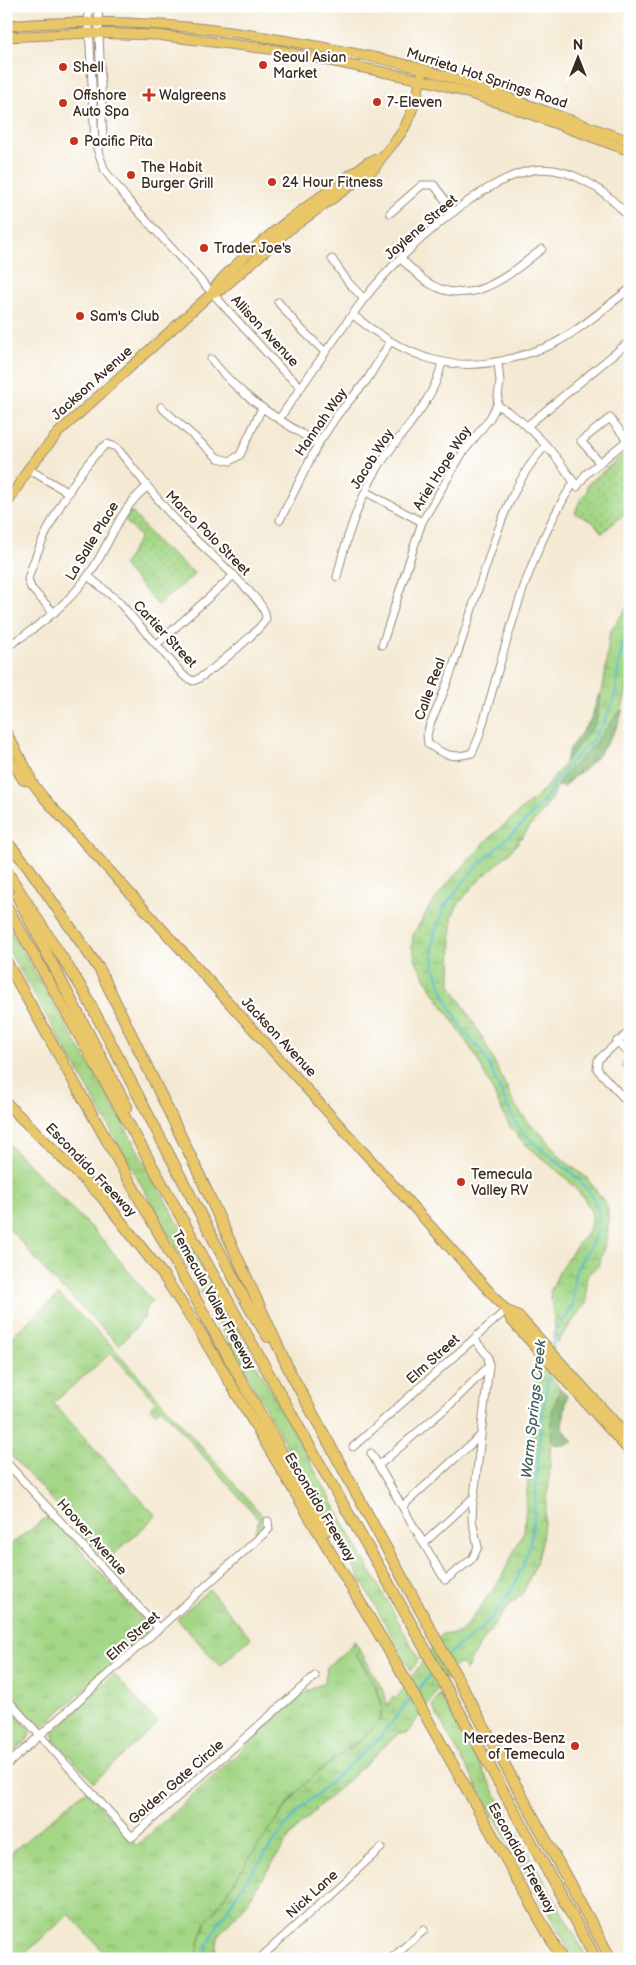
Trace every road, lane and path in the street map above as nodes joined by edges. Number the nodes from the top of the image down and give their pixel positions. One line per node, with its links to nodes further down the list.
1 (88, 6): 6 (street, Allison Avenue)
2 (98, 6): 5 (street)
3 (358, 6): 4 (street)
4 (403, 6)
5 (99, 21): 6 (main road, Murrieta Hot Springs Road); 9 (street); 11 (main road, Murrieta Hot Springs Road)
6 (88, 22): 7 (main road, Murrieta Hot Springs Road); 8 (street, Allison Avenue)
7 (10, 25)
8 (89, 33): 9 (main road, Murrieta Hot Springs Road); 10 (main road, Murrieta Hot Springs Road); 16 (street, Allison Avenue)
9 (99, 33): 12 (main road, Murrieta Hot Springs Road); 16 (street)
10 (6, 37)
11 (424, 69): 12 (main road, Jackson Avenue); 14 (main road, Murrieta Hot Springs Road)
12 (421, 79): 13 (main road, Murrieta Hot Springs Road); 25 (main road, Jackson Avenue)
13 (505, 105): 14 (main road); 17 (main road, Murrieta Hot Springs Road)
14 (557, 115): 15 (main road, Murrieta Hot Springs Road)
15 (630, 141)
16 (98, 148): 25 (street, Allison Avenue)
17 (630, 151)
18 (454, 212): 19 (street); 20 (street, Jaylene Street); 22 (street, Jaylene Street)
19 (390, 214)
20 (630, 219)
21 (542, 249): 22 (street)
22 (401, 258): 26 (street, Jaylene Street)
23 (332, 259): 26 (street)
24 (630, 289): 34 (street)
25 (212, 292): 35 (street, Allison Avenue); 45 (main road, Jackson Avenue)
26 (364, 299): 28 (street, Jaylene Street)
27 (278, 302): 31 (street)
28 (353, 315): 29 (street); 31 (street, Jaylene Street)
29 (390, 342): 33 (street); 42 (street, Hannah Way)
30 (629, 343): 40 (street)
31 (324, 351): 35 (street, Jaylene Street)
32 (211, 359): 38 (street)
33 (442, 362): 34 (street); 48 (street, Jacob Way)
34 (498, 363): 36 (street, Ariel Hope Way)
35 (300, 386): 39 (street, Jaylene Street)
36 (497, 405): 40 (street); 52 (street, Ariel Hope Way)
37 (161, 407): 38 (street)
38 (262, 408): 39 (street)
39 (279, 419): 42 (street)
40 (528, 426): 43 (street)
41 (629, 439): 44 (street); 44 (street)
42 (318, 444): 51 (street, Hannah Way)
43 (546, 445): 46 (street); 46 (street, Calle Real)
44 (600, 463): 46 (street)
45 (28, 469): 49 (street); 50 (main road, Jackson Avenue)
46 (575, 485)
47 (147, 487): 49 (street, Marco Polo Street); 53 (street, Marco Polo Street); 54 (street, La Salle Place)
48 (366, 492): 52 (street); 55 (street, Jacob Way)
49 (69, 493): 56 (street, Marco Polo Street)
50 (6, 506)
51 (280, 520)
52 (422, 522): 60 (street, Ariel Hope Way)
53 (234, 575): 57 (street, Marco Polo Street); 59 (street)
54 (88, 576): 56 (street, La Salle Place); 59 (street, Cartier Street)
55 (337, 577)
56 (54, 613): 58 (street, La Salle Place)
57 (266, 614): 59 (street, Cartier Street)
58 (11, 644)
59 (157, 644)
60 (382, 645)
61 (6, 732): 64 (main road, Jackson Avenue)
62 (6, 743): 64 (main road)
63 (6, 752): 65 (main road, Jackson Avenue)
64 (19, 756): 65 (main road, Jackson Avenue)
65 (31, 781): 76 (main road, Jackson Avenue)
66 (6, 841): 79 (highway)
67 (6, 872): 75 (highway); 79 (highway)
68 (6, 906): 75 (highway)
69 (6, 961): 93 (highway, Temecula Valley Freeway)
70 (630, 1031): 71 (street)
71 (618, 1041): 72 (street); 74 (street)
72 (630, 1054)
73 (6, 1103): 93 (highway, Escondido Freeway)
74 (630, 1105)
75 (165, 1187): 103 (highway, Escondido Freeway)
76 (506, 1310): 77 (street, Elm Street); 80 (main road, Jackson Avenue)
77 (474, 1339): 78 (street); 83 (street, Elm Street)
78 (489, 1366): 81 (street); 87 (street)
79 (290, 1372): 104 (highway)
80 (570, 1379): 82 (main road, Jackson Avenue); 85 (main road, Jackson Avenue)
81 (481, 1434): 88 (street); 89 (street)
82 (630, 1439)
83 (354, 1447)
84 (371, 1452): 87 (street)
85 (630, 1452)
86 (6, 1462): 92 (street, Hoover Avenue)
87 (379, 1465): 89 (street)
88 (472, 1500): 91 (street); 91 (street)
89 (404, 1505): 91 (street)
90 (268, 1521): 92 (street, Elm Street)
91 (424, 1543)
92 (159, 1629): 96 (street, Elm Street)
93 (392, 1656): 102 (highway, Escondido Freeway)
94 (315, 1676): 96 (street, Golden Gate Circle)
95 (6, 1698): 96 (street)
96 (41, 1735): 97 (street, Elm Street)
97 (6, 1766)
98 (381, 1848): 100 (street, Nick Lane)
99 (424, 1930): 101 (street)
100 (259, 1959)
101 (391, 1959)
102 (562, 1959)
103 (596, 1959)
104 (611, 1959)

